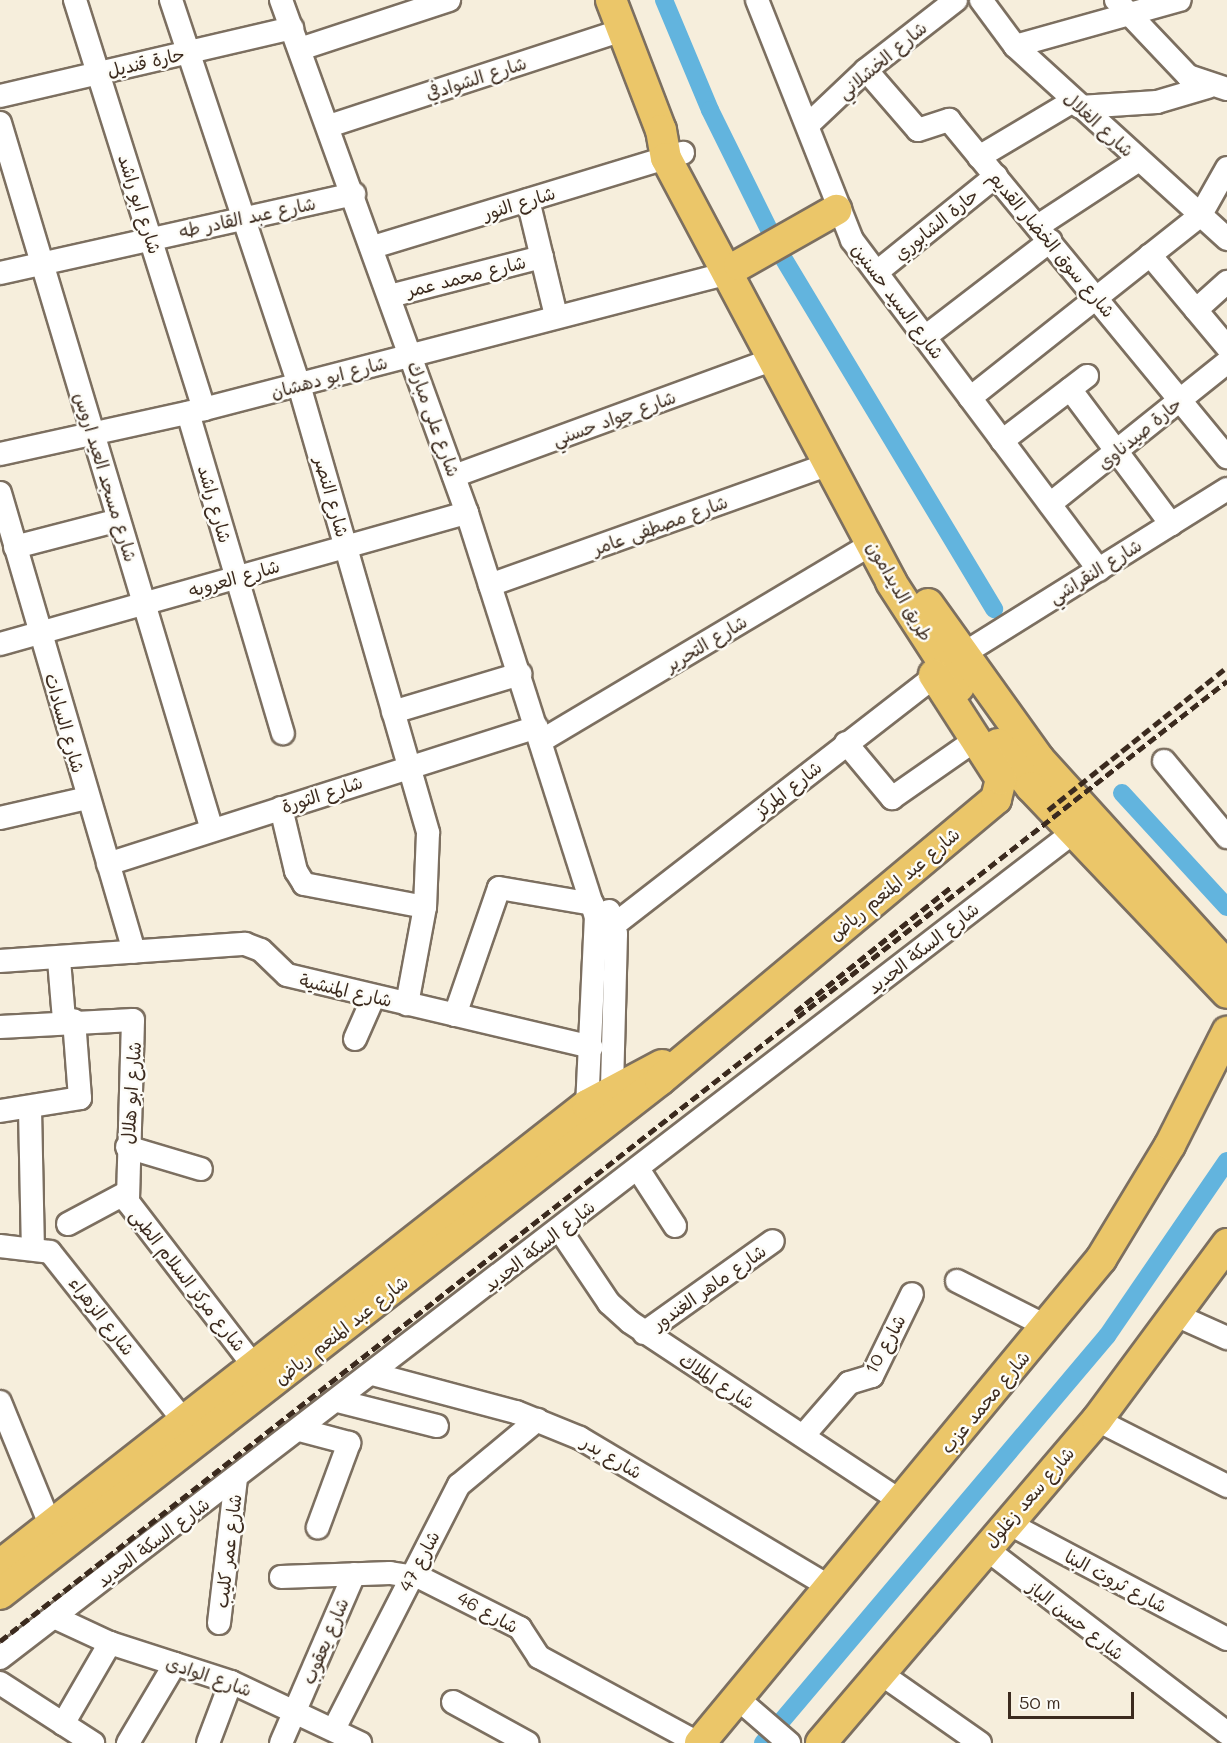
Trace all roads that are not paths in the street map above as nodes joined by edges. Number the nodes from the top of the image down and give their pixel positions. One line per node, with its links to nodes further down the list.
1 (75, 0): 17 (street, شارع ابو راشد)
2 (171, 0): 15 (street, شارع النصر)
3 (282, 0): 11 (street, شارع على مبارك)
4 (449, 0): 14 (street)
5 (611, 0): 12 (main road, طريق الديدامون)
6 (757, 0): 22 (street, شارع السيد حسنين)
7 (956, 0): 16 (street, شارع الخشلاني)
8 (981, 0): 13 (street, شارع الغلال)
9 (1180, 0): 10 (street)
10 (1123, 7): 13 (street); 18 (street)
11 (292, 28): 14 (street, شارع على مبارك); 15 (street, حارة قنديل)
12 (622, 30): 23 (street, شارع الشوادفي); 24 (main road, طريق الديدامون)
13 (1015, 46): 20 (street, شارع الغلال)
14 (300, 49): 23 (street, شارع على مبارك)
15 (188, 52): 17 (street, حارة قنديل); 33 (street, شارع النصر)
16 (866, 70): 22 (street, شارع الخشلاني); 25 (street, شارع سوق الخضار القديم)
17 (98, 73): 19 (street, حارة قنديل); 35 (street, شارع ابو راشد)
18 (1218, 88): 20 (street)
19 (0, 96)
20 (1076, 104): 25 (street); 26 (street, شارع الغلال)
21 (0, 123): 40 (street, شارع مسجد العيد اروس)
22 (810, 123): 31 (street, شارع السيد حسنين)
23 (329, 126): 29 (street, شارع على مبارك)
24 (670, 147): 30 (street, شارع النور); 41 (main road, طريق الديدامون)
25 (979, 157): 28 (street, شارع سوق الخضار القديم)
26 (1138, 160): 32 (street, شارع الغلال); 34 (street)
27 (1226, 172): 32 (street)
28 (996, 176): 34 (street, شارع سوق الخضار القديم); 42 (street, حارة الشابوري)
29 (354, 194): 33 (street, شارع عبد القادر طه); 37 (street, شارع على مبارك)
30 (528, 200): 37 (street, شارع النور); 39 (street)
31 (836, 210): 41 (main road); 42 (street, شارع السيد حسنين)
32 (1200, 216): 36 (street, شارع الغلال); 38 (street)
33 (244, 218): 35 (street, شارع عبد القادر طه); 54 (street, شارع النصر)
34 (1044, 233): 46 (street, شارع سوق الخضار القديم); 49 (street)
35 (150, 239): 40 (street, شارع عبد القادر طه); 57 (street, شارع ابو راشد)
36 (1227, 239)
37 (372, 247): 45 (street, شارع على مبارك)
38 (1150, 255): 46 (street); 47 (street)
39 (542, 257): 45 (street, شارع محمد عمر); 48 (street)
40 (42, 264): 43 (street, شارع عبد القادر طه); 58 (street, شارع مسجد العيد اروس)
41 (739, 266): 48 (street, شارع ابو دهشان); 52 (main road, طريق الديدامون); 75 (main road, طريق الديدامون)
42 (877, 272): 49 (street, شارع السيد حسنين)
43 (0, 273)
44 (1227, 282): 47 (street)
45 (390, 296): 51 (street, شارع على مبارك)
46 (1097, 297): 55 (street); 56 (street, شارع سوق الخضار القديم)
47 (1196, 310): 50 (street)
48 (556, 316): 51 (street, شارع ابو دهشان)
49 (925, 337): 55 (street, شارع السيد حسنين)
50 (1227, 347)
51 (411, 355): 54 (street, شارع ابو دهشان); 64 (street, شارع على مبارك)
52 (774, 359): 63 (main road, طريق الديدامون); 64 (street, شارع جواد حسني)
53 (1227, 362): 56 (street, حارة صيدناوى)
54 (299, 385): 57 (street, شارع ابو دهشان); 72 (street, شارع النصر)
55 (970, 398): 59 (street, شارع السيد حسنين)
56 (1180, 400): 60 (street, حارة صيدناوى); 62 (street, شارع سوق الخضار القديم)
57 (196, 411): 58 (street, شارع ابو دهشان); 76 (street, شارع راشد)
58 (94, 435): 61 (street, شارع ابو دهشان); 69 (street, شارع مسجد العيد اروس)
59 (1002, 441): 60 (street); 67 (street, شارع السيد حسنين)
60 (1116, 451): 67 (street, حارة صيدناوى); 70 (street)
61 (0, 453)
62 (1227, 458)
63 (830, 464): 71 (main road, طريق الديدامون); 77 (street, شارع مصطفى عامر)
64 (454, 476): 68 (street, شارع على مبارك)
65 (1227, 489): 70 (street, شارع النقراشي)
66 (0, 493): 73 (street, شارع السادات)
67 (1050, 504): 74 (street, شارع السيد حسنين)
68 (467, 513): 72 (street, شارع العروبه); 77 (street, شارع على مبارك)
69 (119, 520): 73 (street); 78 (street, شارع مسجد العيد اروس)
70 (1171, 524): 74 (street, شارع النقراشي)
71 (872, 544): 75 (main road, طريق الديدامون); 85 (street, شارع التحرير)
72 (347, 547): 76 (street, شارع العروبه); 83 (street, شارع النصر)
73 (15, 548): 79 (street, شارع السادات)
74 (1098, 570): 81 (street, شارع النقراشي)
75 (899, 577): 81 (main road, طريق الديدامون)
76 (236, 578): 78 (street, شارع العروبه); 84 (street, شارع راشد)
77 (490, 585): 82 (street, شارع على مبارك)
78 (144, 603): 79 (street, شارع العروبه); 93 (street, شارع مسجد العيد اروس)
79 (39, 633): 80 (street, شارع العروبه); 90 (street, شارع السادات)
80 (0, 644)
81 (947, 665): 86 (main road, شارع عبد المنعم رياض); 87 (street, شارع المركز); 94 (main road, طريق الديدامون); 98 (main road, طريق الديدامون)
82 (520, 674): 83 (street); 85 (street, شارع على مبارك)
83 (393, 712): 89 (street, شارع النصر)
84 (283, 733)
85 (539, 734): 89 (street, شارع الثورة); 96 (street, شارع على مبارك)
86 (975, 740): 87 (street); 115 (main road, شارع عبد المنعم رياض)
87 (846, 743): 101 (street, شارع المركز)
88 (1164, 760): 95 (street)
89 (408, 766): 91 (street, شارع الثورة); 100 (street, شارع النصر)
90 (87, 798): 92 (street); 97 (street, شارع السادات)
91 (281, 808): 93 (street, شارع الثورة); 100 (street)
92 (0, 818)
93 (212, 830): 97 (street, شارع الثورة)
94 (1075, 831): 98 (main road, طريق الديدامون); 121 (street, شارع السكة الحديد)
95 (1227, 837)
96 (574, 843): 99 (street); 101 (street)
97 (108, 864): 102 (street, شارع السادات)
98 (1153, 901): 105 (main road, طريق الديدامون); 106 (main road, طريق الديدامون)
99 (593, 904): 109 (street); 114 (street)
100 (425, 907): 108 (street, شارع النصر)
101 (614, 925): 115 (street)
102 (134, 952): 103 (street, شارع المنشية); 107 (street, شارع المنشية)
103 (59, 960): 104 (street, شارع المنشية); 110 (street)
104 (0, 961)
105 (1227, 966)
106 (1227, 993)
107 (374, 996): 108 (street, شارع المنشية); 113 (street)
108 (407, 1004): 109 (street, شارع المنشية)
109 (455, 1015): 114 (street, شارع المنشية)
110 (69, 1020): 111 (street, شارع ابو هلال); 116 (street); 119 (street, شارع ابو هلال)
111 (0, 1027)
112 (1227, 1032): 134 (main road, شارع محمد عزب)
113 (355, 1039)
114 (592, 1047): 118 (street)
115 (617, 1099): 118 (main road, شارع عبد المنعم رياض)
116 (30, 1109): 117 (street); 129 (street)
117 (0, 1111)
118 (592, 1116): 132 (main road, شارع عبد المنعم رياض)
119 (127, 1147): 120 (street); 122 (street, شارع ابو هلال)
120 (201, 1169)
121 (638, 1169): 124 (street); 125 (street, شارع السكة الحديد)
122 (126, 1193): 123 (street); 137 (street, شارع مركز السلام الطبى)
123 (68, 1224)
124 (675, 1226)
125 (560, 1230): 135 (street, شارع الملاك); 138 (street, شارع السكة الحديد)
126 (773, 1241): 135 (street, شارع ماهر الغندور)
127 (1227, 1244): 133 (main road, شارع سعد زغلول)
128 (0, 1246): 129 (street, شارع الزهراء)
129 (33, 1248): 143 (street, شارع الزهراء)
130 (957, 1281): 134 (street)
131 (912, 1294): 146 (street, شارع 10)
132 (358, 1301): 137 (main road, شارع عبد المنعم رياض); 147 (main road, شارع عبد المنعم رياض)
133 (1178, 1316): 136 (street); 142 (main road, شارع سعد زغلول)
134 (1048, 1328): 150 (main road, شارع محمد عزب)
135 (644, 1333): 146 (street, شارع الملاك)
136 (1227, 1338)
137 (253, 1365): 143 (main road, شارع عبد المنعم رياض)
138 (373, 1374): 139 (street, شارع السكة الحديد); 141 (street, شارع بدر)
139 (338, 1401): 144 (street); 145 (street, شارع السكة الحديد)
140 (0, 1402): 152 (street)
141 (537, 1420): 157 (street, شارع 47); 159 (street, شارع بدر)
142 (1097, 1420): 149 (street); 151 (main road, شارع سعد زغلول)
143 (184, 1421): 147 (main road, شارع عبد المنعم رياض)
144 (437, 1426)
145 (300, 1430): 148 (street, شارع السكة الحديد); 153 (street)
146 (803, 1436): 150 (street, شارع الملاك)
147 (149, 1466): 152 (main road, شارع عبد المنعم رياض); 160 (main road, شارع عبد المنعم رياض)
148 (236, 1478): 161 (street, شارع السكة الحديد); 162 (street, شارع عمر كليب)
149 (1227, 1486)
150 (902, 1502): 159 (main road, شارع محمد عزب)
151 (1006, 1522): 154 (main road, شارع سعد زغلول); 163 (street, شارع ثروت البنا)
152 (51, 1527): 155 (main road, شارع عبد المنعم رياض)
153 (318, 1527)
154 (985, 1548): 167 (main road, شارع سعد زغلول); 174 (street, شارع حسن الباز)
155 (0, 1565)
156 (354, 1574): 157 (street, شارع 46); 158 (street, شارع 46); 172 (street, شارع يعقوب)
157 (412, 1575): 175 (street, شارع 47); 183 (street, شارع 46)
158 (281, 1576)
159 (830, 1587): 171 (main road, شارع محمد عزب)
160 (0, 1594)
161 (54, 1617): 164 (street, شارع الوادى); 165 (street, شارع السكة الحديد)
162 (219, 1623)
163 (1227, 1639)
164 (110, 1643): 166 (street, شارع الوادى); 173 (street)
165 (0, 1658)
166 (175, 1664): 168 (street, شارع الوادى); 178 (street)
167 (880, 1673): 176 (street); 185 (main road, شارع سعد زغلول)
168 (231, 1682): 172 (street, شارع الوادى); 179 (street)
169 (5, 1695): 173 (street)
170 (453, 1702): 182 (street)
171 (747, 1706): 183 (main road, شارع محمد عزب); 184 (street)
172 (297, 1709): 175 (street, شارع الوادى); 180 (street, شارع يعقوب)
173 (63, 1724): 177 (street)
174 (1227, 1733)
175 (335, 1735): 181 (street, شارع الوادى)
176 (952, 1737): 186 (street)
177 (93, 1743)
178 (128, 1743)
179 (208, 1743)
180 (281, 1743)
181 (360, 1743)
182 (528, 1743)
183 (699, 1743)
184 (789, 1743)
185 (821, 1743)
186 (980, 1743)

